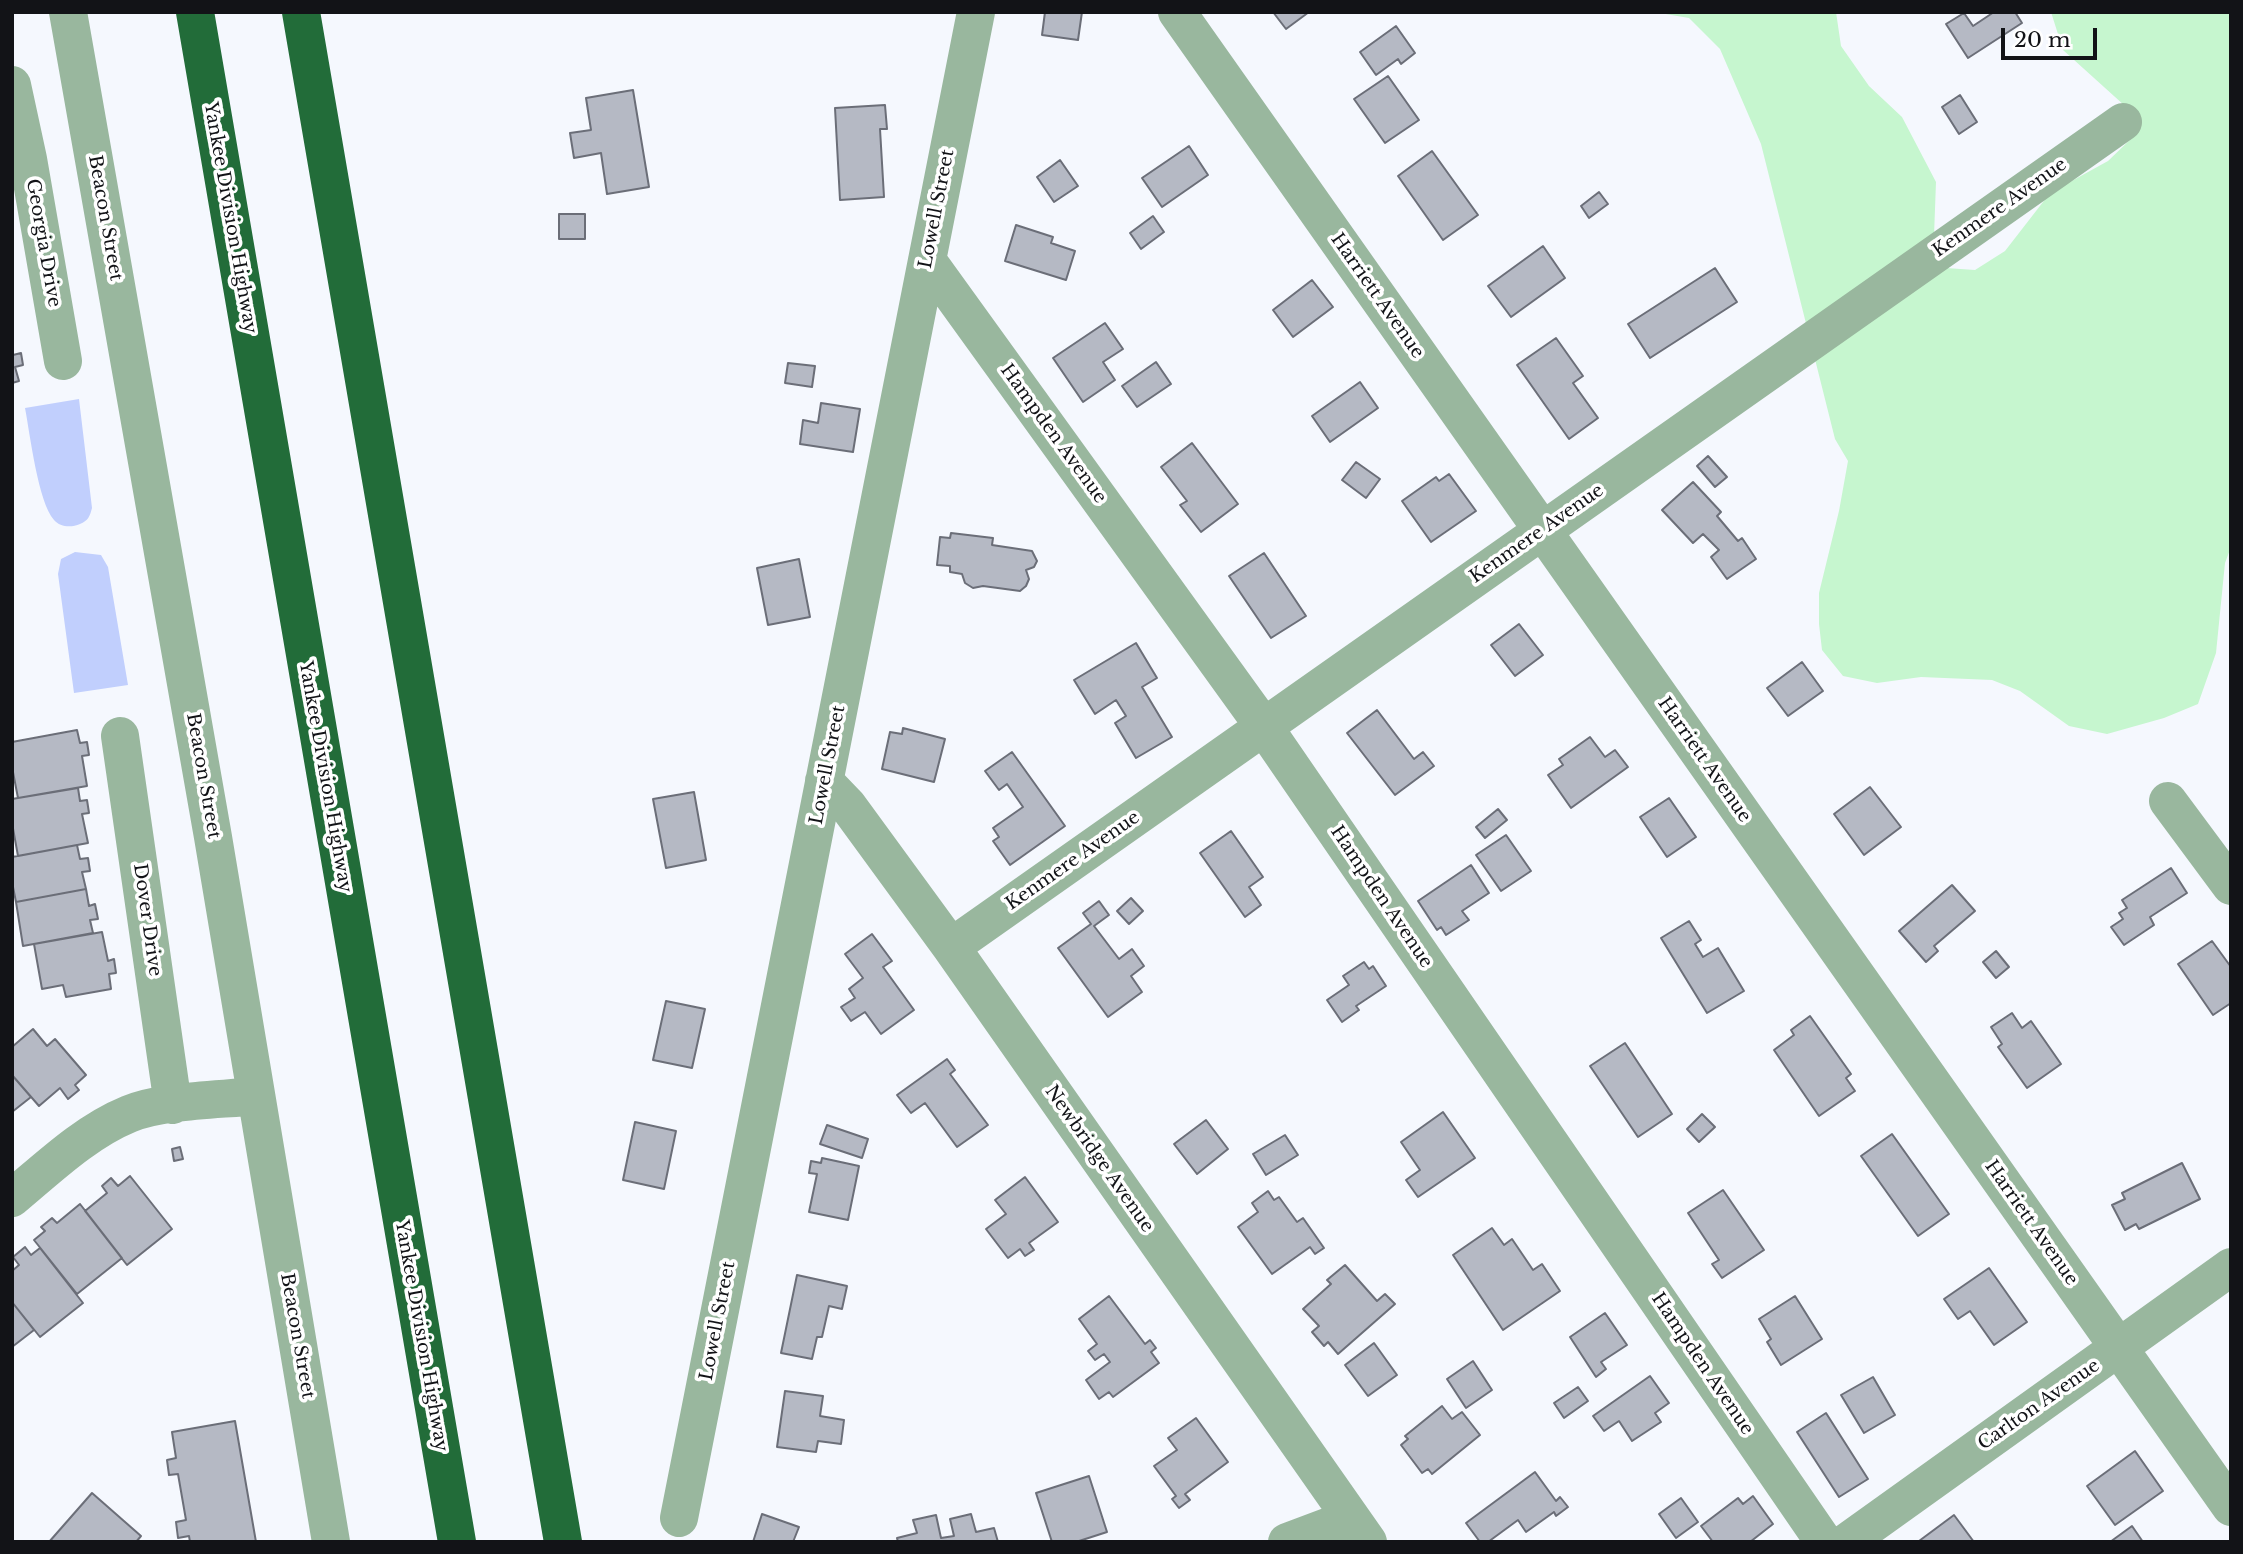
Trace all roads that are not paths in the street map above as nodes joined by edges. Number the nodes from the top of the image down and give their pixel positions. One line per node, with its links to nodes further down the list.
1 (68, 12): 17 (street, Beacon Street)
2 (195, 12): 27 (highway, Yankee Division Highway)
3 (301, 12): 22 (highway)
4 (976, 12): 8 (street, Lowell Street)
5 (1177, 12): 10 (street, Harriett Avenue)
6 (12, 85): 9 (street, Georgia Drive)
7 (2123, 122): 10 (street, Kenmere Avenue)
8 (927, 260): 11 (street, Hampden Avenue); 13 (street, Lowell Street)
9 (63, 361)
10 (1542, 530): 11 (street, Kenmere Avenue); 21 (street, Harriett Avenue)
11 (1264, 727): 16 (street, Kenmere Avenue); 31 (street, Hampden Avenue)
12 (120, 736): 18 (street, Dover Drive)
13 (824, 781): 16 (street, Newbridge Avenue); 24 (street, Lowell Street)
14 (2168, 801): 15 (street)
15 (2231, 886)
16 (951, 947): 25 (street, Newbridge Avenue)
17 (256, 1096): 18 (street); 26 (street, Beacon Street)
18 (173, 1105): 19 (street)
19 (12, 1198)
20 (2231, 1267): 21 (street, Carlton Avenue)
21 (2119, 1348): 23 (street, Harriett Avenue); 32 (street, Carlton Avenue)
22 (531, 1360): 28 (highway); 29 (highway)
23 (2231, 1507)
24 (680, 1517)
25 (1359, 1530): 30 (street)
26 (331, 1542)
27 (457, 1542)
28 (563, 1542)
29 (575, 1542)
30 (1287, 1542)
31 (1824, 1542)
32 (1847, 1542)

